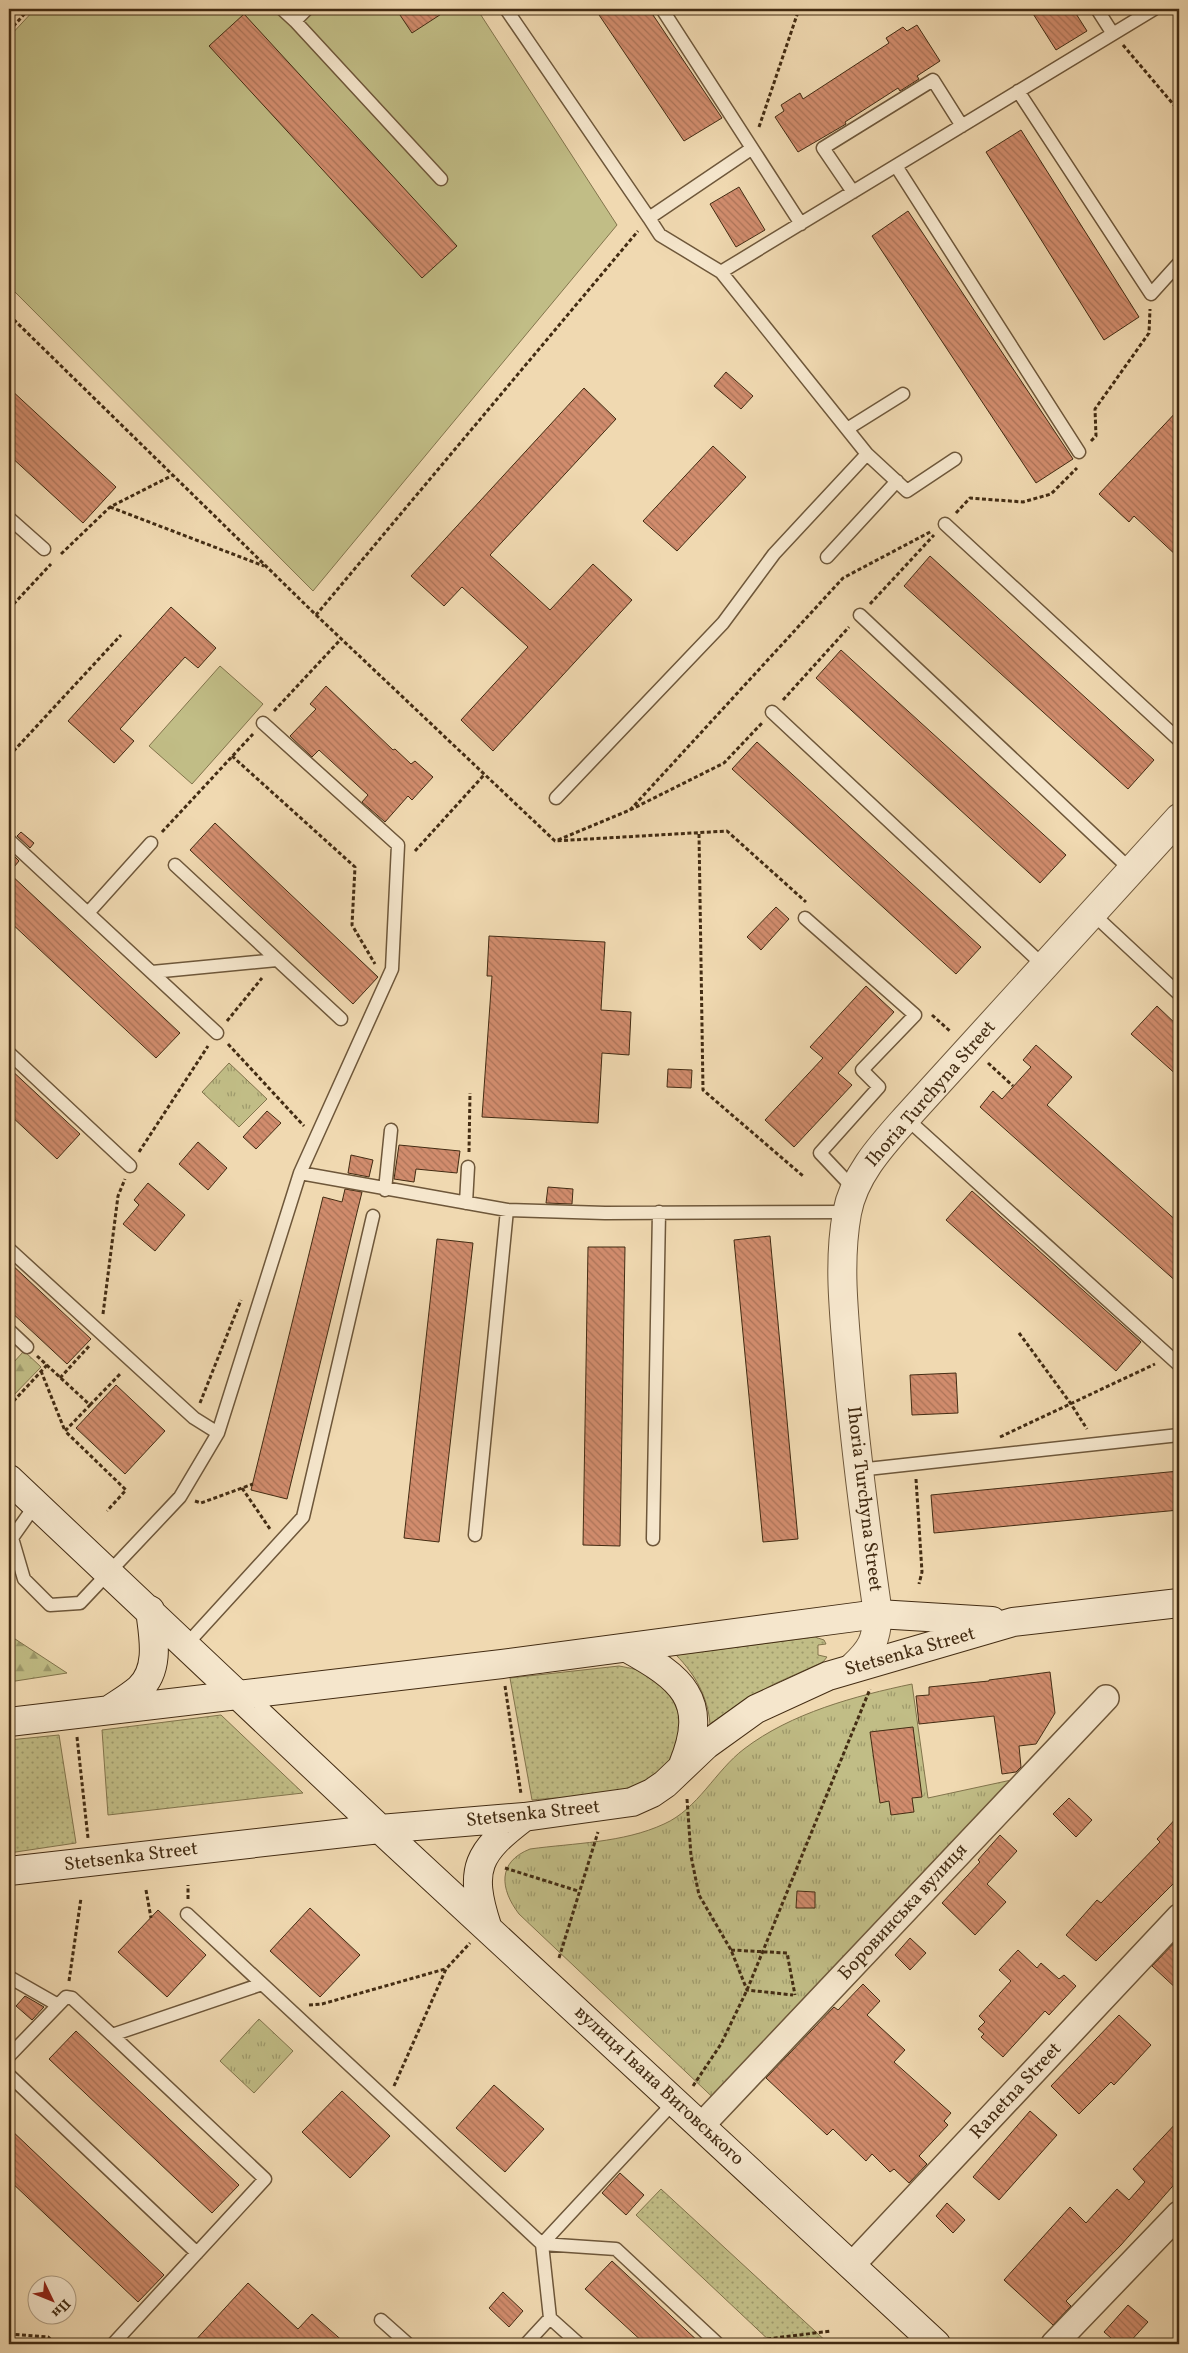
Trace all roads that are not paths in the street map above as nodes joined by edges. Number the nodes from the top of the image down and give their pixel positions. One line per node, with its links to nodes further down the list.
1 (282, 9): 7 (lane)
2 (307, 9): 7 (lane)
3 (506, 9): 15 (lane)
4 (662, 9): 11 (lane)
5 (1097, 9): 8 (lane)
6 (1154, 9): 8 (lane)
7 (295, 21): 13 (lane)
8 (1113, 34): 9 (lane)
9 (1018, 91): 10 (lane); 17 (lane)
10 (962, 126): 12 (lane); 14 (lane)
11 (751, 149): 15 (lane); 16 (lane)
12 (896, 166): 14 (lane); 21 (lane)
13 (441, 179)
14 (853, 192): 16 (lane)
15 (649, 218): 18 (lane)
16 (800, 224): 18 (lane)
17 (1179, 263)
18 (721, 272): 20 (lane)
19 (903, 394): 20 (lane)
20 (847, 429): 22 (lane)
21 (1079, 452)
22 (867, 454): 24 (lane); 33 (lane)
23 (955, 459): 24 (lane)
24 (897, 482): 28 (lane)
25 (9, 518): 27 (lane)
26 (945, 524): 32 (lane)
27 (44, 549)
28 (827, 557)
29 (860, 615): 38 (lane)
30 (772, 712): 43 (lane)
31 (263, 723): 53 (lane)
32 (1179, 740)
33 (556, 798)
34 (1178, 822): 38 (main road, Ihoria Turchyna Street)
35 (9, 840): 39 (lane)
36 (151, 843): 39 (lane)
37 (175, 865): 42 (lane)
38 (1131, 870): 40 (main road, Ihoria Turchyna Street)
39 (88, 913): 44 (lane)
40 (1092, 913): 43 (main road, Ihoria Turchyna Street); 45 (lane)
41 (805, 918): 55 (lane)
42 (277, 960): 44 (lane); 46 (lane)
43 (1044, 966): 49 (main road, Ihoria Turchyna Street)
44 (152, 972): 47 (lane)
45 (1179, 994)
46 (341, 1019)
47 (217, 1033)
48 (9, 1053): 51 (lane)
49 (906, 1118): 55 (main road, Ihoria Turchyna Street); 63 (lane)
50 (391, 1130): 54 (lane)
51 (130, 1166)
52 (468, 1168): 56 (lane)
53 (300, 1173): 54 (lane); 64 (lane)
54 (385, 1190): 56 (lane)
55 (851, 1201): 58 (lane); 66 (main road, Ihoria Turchyna Street)
56 (466, 1203): 57 (lane)
57 (507, 1210): 58 (lane); 69 (lane)
58 (659, 1212): 70 (lane)
59 (373, 1216): 76 (lane)
60 (9, 1249): 64 (lane)
61 (9, 1330): 62 (lane)
62 (27, 1347)
63 (1174, 1360)
64 (218, 1433): 71 (lane)
65 (1179, 1435): 66 (lane)
66 (858, 1470): 74 (main road, Ihoria Turchyna Street)
67 (9, 1479): 68 (main road, вулиця Івана Виговського)
68 (36, 1504): 71 (main road, вулиця Івана Виговського); 71 (lane)
69 (475, 1535)
70 (653, 1539)
71 (110, 1573): 73 (main road, вулиця Івана Виговського)
72 (1179, 1603): 75 (main road, Stetsenka Street)
73 (150, 1610): 76 (main road, вулиця Івана Виговського); 81 (main road)
74 (878, 1614): 75 (main road, Stetsenka Street); 77 (main road, Stetsenka Street); 78 (main road, Ihoria Turchyna Street)
75 (1013, 1622): 78 (main road, Stetsenka Street)
76 (186, 1645): 79 (main road, вулиця Івана Виговського)
77 (627, 1648): 79 (main road, Stetsenka Street); 83 (main road)
78 (862, 1675): 83 (main road, Stetsenka Street)
79 (239, 1695): 81 (main road, Stetsenka Street); 85 (main road, вулиця Івана Виговського)
80 (1106, 1698): 97 (street, Боровинська вулиця)
81 (111, 1708): 82 (main road, Stetsenka Street)
82 (9, 1722)
83 (681, 1768): 84 (main road, Stetsenka Street)
84 (523, 1809): 85 (main road, Stetsenka Street); 89 (main road)
85 (380, 1829): 86 (main road, Stetsenka Street); 89 (main road, вулиця Івана Виговського)
86 (9, 1871)
87 (187, 1914): 91 (lane)
88 (1179, 1917): 101 (street, Ranetna Street)
89 (480, 1933): 96 (main road, вулиця Івана Виговського)
90 (9, 1977): 92 (lane)
91 (262, 1984): 93 (lane); 99 (lane)
92 (62, 2001): 93 (lane); 94 (lane)
93 (112, 2035): 100 (lane)
94 (9, 2056)
95 (9, 2075): 100 (lane)
96 (684, 2093): 97 (main road, вулиця Івана Виговського); 99 (lane)
97 (701, 2126): 101 (main road, вулиця Івана Виговського)
98 (1179, 2214): 110 (street)
99 (542, 2244): 102 (lane); 108 (lane)
100 (196, 2253): 104 (lane)
101 (852, 2265): 109 (main road, вулиця Івана Виговського)
102 (550, 2318): 106 (lane); 107 (lane)
103 (381, 2320): 105 (lane)
104 (113, 2344)
105 (408, 2344)
106 (526, 2344)
107 (579, 2344)
108 (718, 2344)
109 (936, 2344)
110 (1054, 2344)

